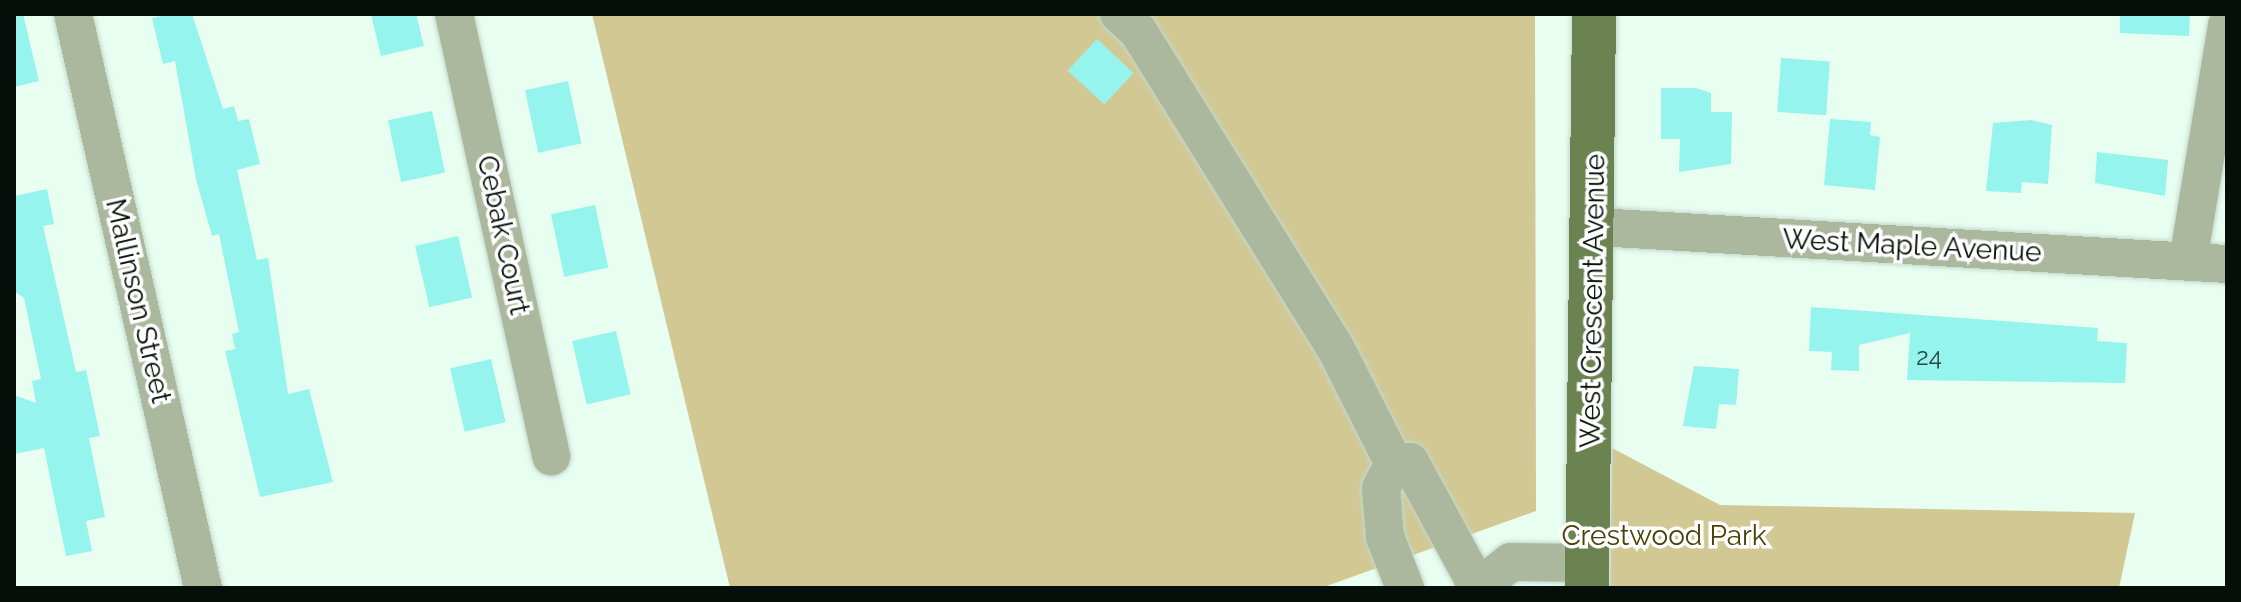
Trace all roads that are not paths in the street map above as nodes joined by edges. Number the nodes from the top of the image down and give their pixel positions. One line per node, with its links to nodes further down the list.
1 (73, 14): 12 (street, Mallinson Street)
2 (454, 14): 9 (street, Cebak Court)
3 (1119, 14): 10 (street)
4 (1594, 14): 6 (main road, West Crescent Avenue)
5 (2227, 25): 7 (street)
6 (1597, 227): 7 (street, West Maple Avenue); 11 (main road, West Crescent Avenue)
7 (2188, 261): 8 (street, West Maple Avenue)
8 (2227, 264)
9 (551, 456)
10 (1394, 464): 13 (street); 14 (street)
11 (1588, 575): 14 (street)
12 (203, 588)
13 (1405, 588)
14 (1478, 588)

